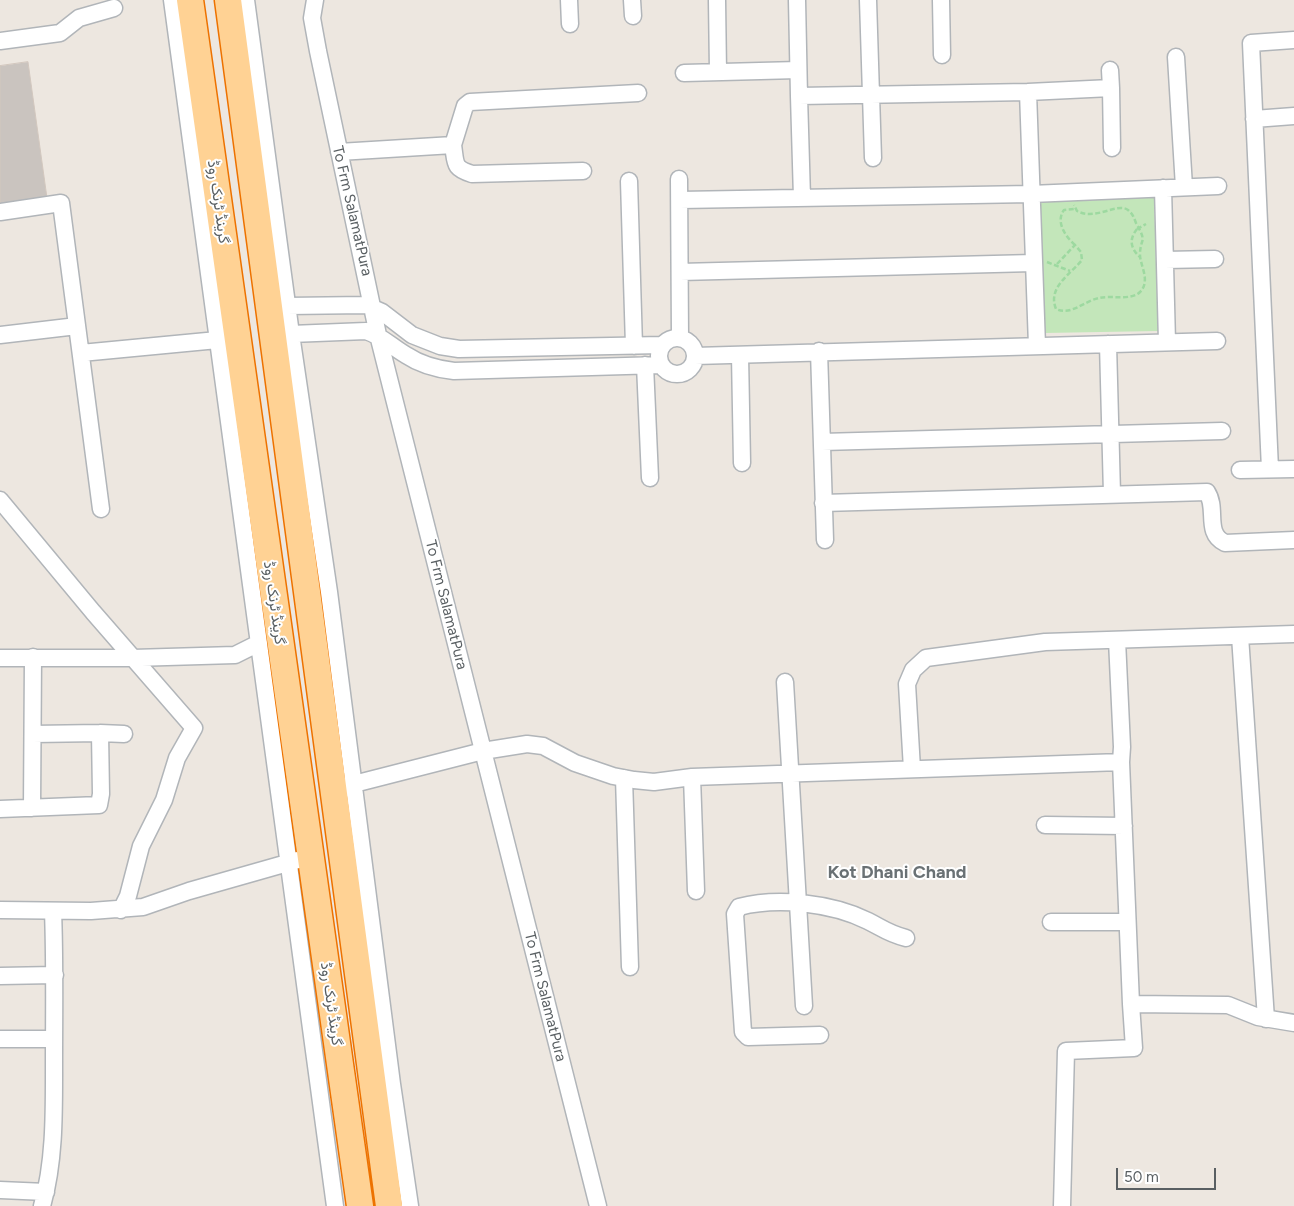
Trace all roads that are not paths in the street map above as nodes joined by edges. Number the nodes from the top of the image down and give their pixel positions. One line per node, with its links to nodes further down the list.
1 (172, 0): 53 (street)
2 (190, 0): 53 (highway, گرینڈ ٹرنک روڈ)
3 (228, 0): 79 (highway, گرینڈ ٹرنک روڈ)
4 (246, 0): 46 (street)
5 (315, 0): 30 (street, To Frm SalamatPura)
6 (569, 0): 12 (street)
7 (717, 0): 19 (street)
8 (797, 0): 17 (street)
9 (868, 0): 24 (street)
10 (941, 0): 15 (street)
11 (114, 8): 13 (street)
12 (570, 24)
13 (0, 38)
14 (1294, 40): 27 (street)
15 (942, 55)
16 (1176, 57): 36 (street)
17 (798, 70): 19 (street); 25 (street)
18 (1110, 70): 21 (street)
19 (718, 72): 20 (street)
20 (684, 73)
21 (1111, 88): 22 (street); 29 (street)
22 (1028, 92): 24 (street); 38 (street)
23 (638, 93): 28 (street)
24 (871, 95): 25 (street); 31 (street)
25 (799, 96): 39 (street)
26 (1294, 116): 27 (street)
27 (1254, 119): 70 (street)
28 (453, 145): 30 (street); 32 (street)
29 (1112, 148)
30 (339, 152): 47 (street, To Frm SalamatPura)
31 (873, 158)
32 (583, 172)
33 (679, 179): 40 (street)
34 (629, 181): 58 (street)
35 (1218, 186): 36 (street)
36 (1184, 187): 37 (street)
37 (1163, 188): 38 (street); 43 (street)
38 (1031, 194): 39 (street); 44 (street)
39 (802, 198): 40 (street)
40 (680, 200): 45 (street)
41 (0, 212): 48 (street)
42 (1215, 259): 43 (street)
43 (1165, 260): 55 (street)
44 (1033, 263): 45 (street); 59 (street)
45 (680, 272): 52 (street)
46 (287, 306): 47 (street); 49 (street)
47 (374, 308): 51 (street, To Frm SalamatPura); 58 (street)
48 (77, 326): 50 (street); 61 (street)
49 (291, 334): 51 (street); 81 (street)
50 (0, 335)
51 (378, 335): 64 (street); 94 (street, To Frm SalamatPura)
52 (680, 338): 57 (street); 63 (street)
53 (227, 339): 61 (street); 80 (highway, گرینڈ ٹرنک روڈ); 82 (street)
54 (1216, 341): 55 (street)
55 (1167, 342): 56 (street)
56 (1108, 344): 59 (street); 66 (street)
57 (662, 345): 58 (street); 64 (street)
58 (634, 346)
59 (1037, 346): 60 (street)
60 (819, 351): 62 (street); 67 (street)
61 (81, 353): 76 (street)
62 (740, 355): 63 (street); 68 (street)
63 (695, 356): 64 (street)
64 (652, 365): 72 (street)
65 (1222, 431): 66 (street)
66 (1110, 434): 67 (street); 73 (street)
67 (822, 442): 75 (street)
68 (742, 463)
69 (1294, 468): 70 (street)
70 (1270, 469): 71 (street)
71 (1240, 470)
72 (650, 478)
73 (1112, 494): 75 (street); 78 (street)
74 (0, 500): 89 (street)
75 (823, 503): 77 (street)
76 (101, 509)
77 (825, 540)
78 (1294, 540)
79 (302, 548): 80 (highway); 81 (highway, گرینڈ ٹرنک روڈ)
80 (267, 554): 82 (highway, گرینڈ ٹرنک روڈ)
81 (319, 594): 100 (highway, گرینڈ ٹرنک روڈ)
82 (264, 603): 86 (street); 105 (highway, گرینڈ ٹرنک روڈ)
83 (1294, 634): 84 (street)
84 (1240, 636): 85 (street); 119 (street)
85 (1117, 640): 95 (street); 96 (street)
86 (259, 643): 89 (street); 105 (street)
87 (33, 657): 88 (street); 89 (street); 92 (street)
88 (0, 658)
89 (133, 658): 109 (street)
90 (785, 682): 97 (street)
91 (100, 733): 92 (street); 93 (street); 101 (street)
92 (32, 734): 101 (street)
93 (124, 734)
94 (483, 750): 99 (street); 100 (street); 131 (street, To Frm SalamatPura)
95 (1121, 762): 96 (street); 104 (street)
96 (912, 769): 97 (street)
97 (790, 773): 98 (street); 107 (street)
98 (692, 777): 99 (street); 106 (street)
99 (624, 778): 114 (street)
100 (344, 787): 124 (highway, گرینڈ ٹرنک روڈ)
101 (32, 808): 102 (street)
102 (0, 809)
103 (1045, 826): 104 (street)
104 (1124, 826): 112 (street)
105 (300, 860): 109 (street); 127 (street); 128 (highway, گرینڈ ٹرنک روڈ)
106 (696, 891)
107 (798, 903): 113 (street); 118 (street); 121 (street)
108 (0, 910): 110 (street)
109 (121, 910): 110 (street)
110 (53, 911): 115 (street)
111 (1051, 922): 112 (street)
112 (1127, 922): 117 (street)
113 (906, 938)
114 (630, 967)
115 (55, 975): 116 (street); 123 (street)
116 (0, 976)
117 (1131, 1004): 119 (street); 132 (street)
118 (804, 1006)
119 (1266, 1019): 120 (street)
120 (1294, 1023)
121 (820, 1035)
122 (0, 1039): 123 (street)
123 (54, 1039): 126 (street)
124 (382, 1085): 129 (highway, گرینڈ ٹرنک روڈ); 130 (street)
125 (0, 1190): 126 (street)
126 (44, 1199)
127 (335, 1206)
128 (360, 1206)
129 (389, 1206)
130 (410, 1206)
131 (598, 1206)
132 (1062, 1206)

